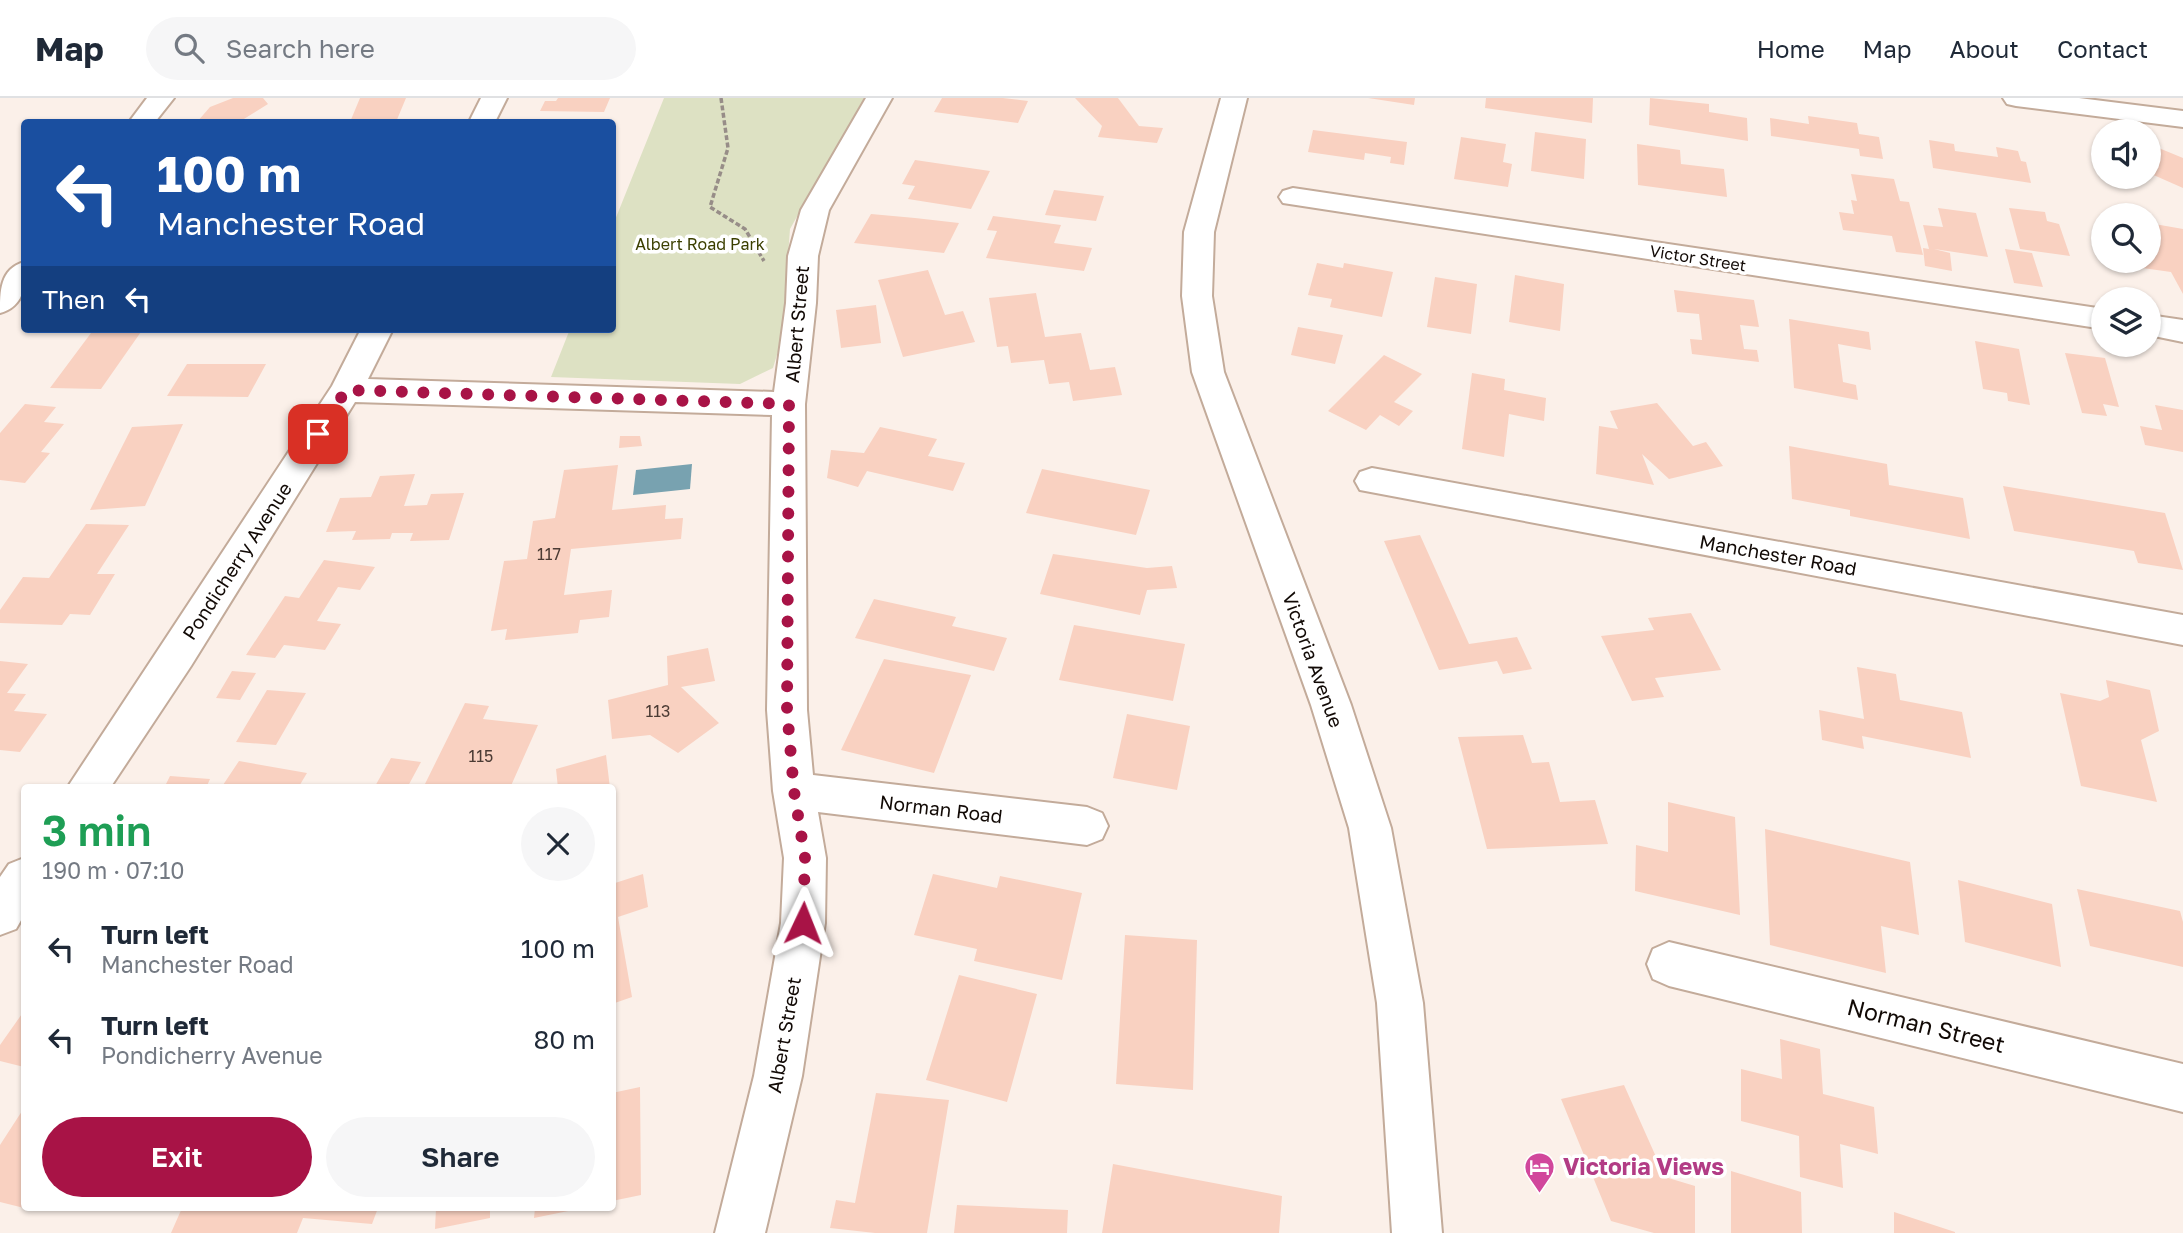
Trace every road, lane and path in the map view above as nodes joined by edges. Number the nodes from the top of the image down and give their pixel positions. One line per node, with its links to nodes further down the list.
1 (161, 98): 7 (street)
2 (494, 98): 8 (street)
3 (721, 98): 11 (path)
4 (879, 98): 19 (street, Albert Street)
5 (1234, 98): 30 (street, Victoria Avenue)
6 (2016, 98): 9 (street)
7 (144, 119)
8 (484, 119)
9 (2183, 119)
10 (1293, 197): 14 (street, Victor Street)
11 (768, 268)
12 (21, 276): 13 (street)
13 (0, 303)
14 (2091, 317)
15 (2161, 328): 16 (street)
16 (2183, 331)
17 (375, 333): 18 (street, Pondicherry Avenue)
18 (346, 390): 19 (street); 22 (street, Pondicherry Avenue)
19 (789, 404): 23 (street, Albert Street)
20 (1372, 481): 21 (street, Manchester Road)
21 (2183, 630)
22 (89, 784)
23 (794, 791): 24 (street, Norman Road); 29 (street, Albert Street)
24 (1087, 826)
25 (21, 882): 26 (street)
26 (0, 914)
27 (1669, 964): 28 (street, Norman Street)
28 (2183, 1088)
29 (740, 1233)
30 (1417, 1233)

